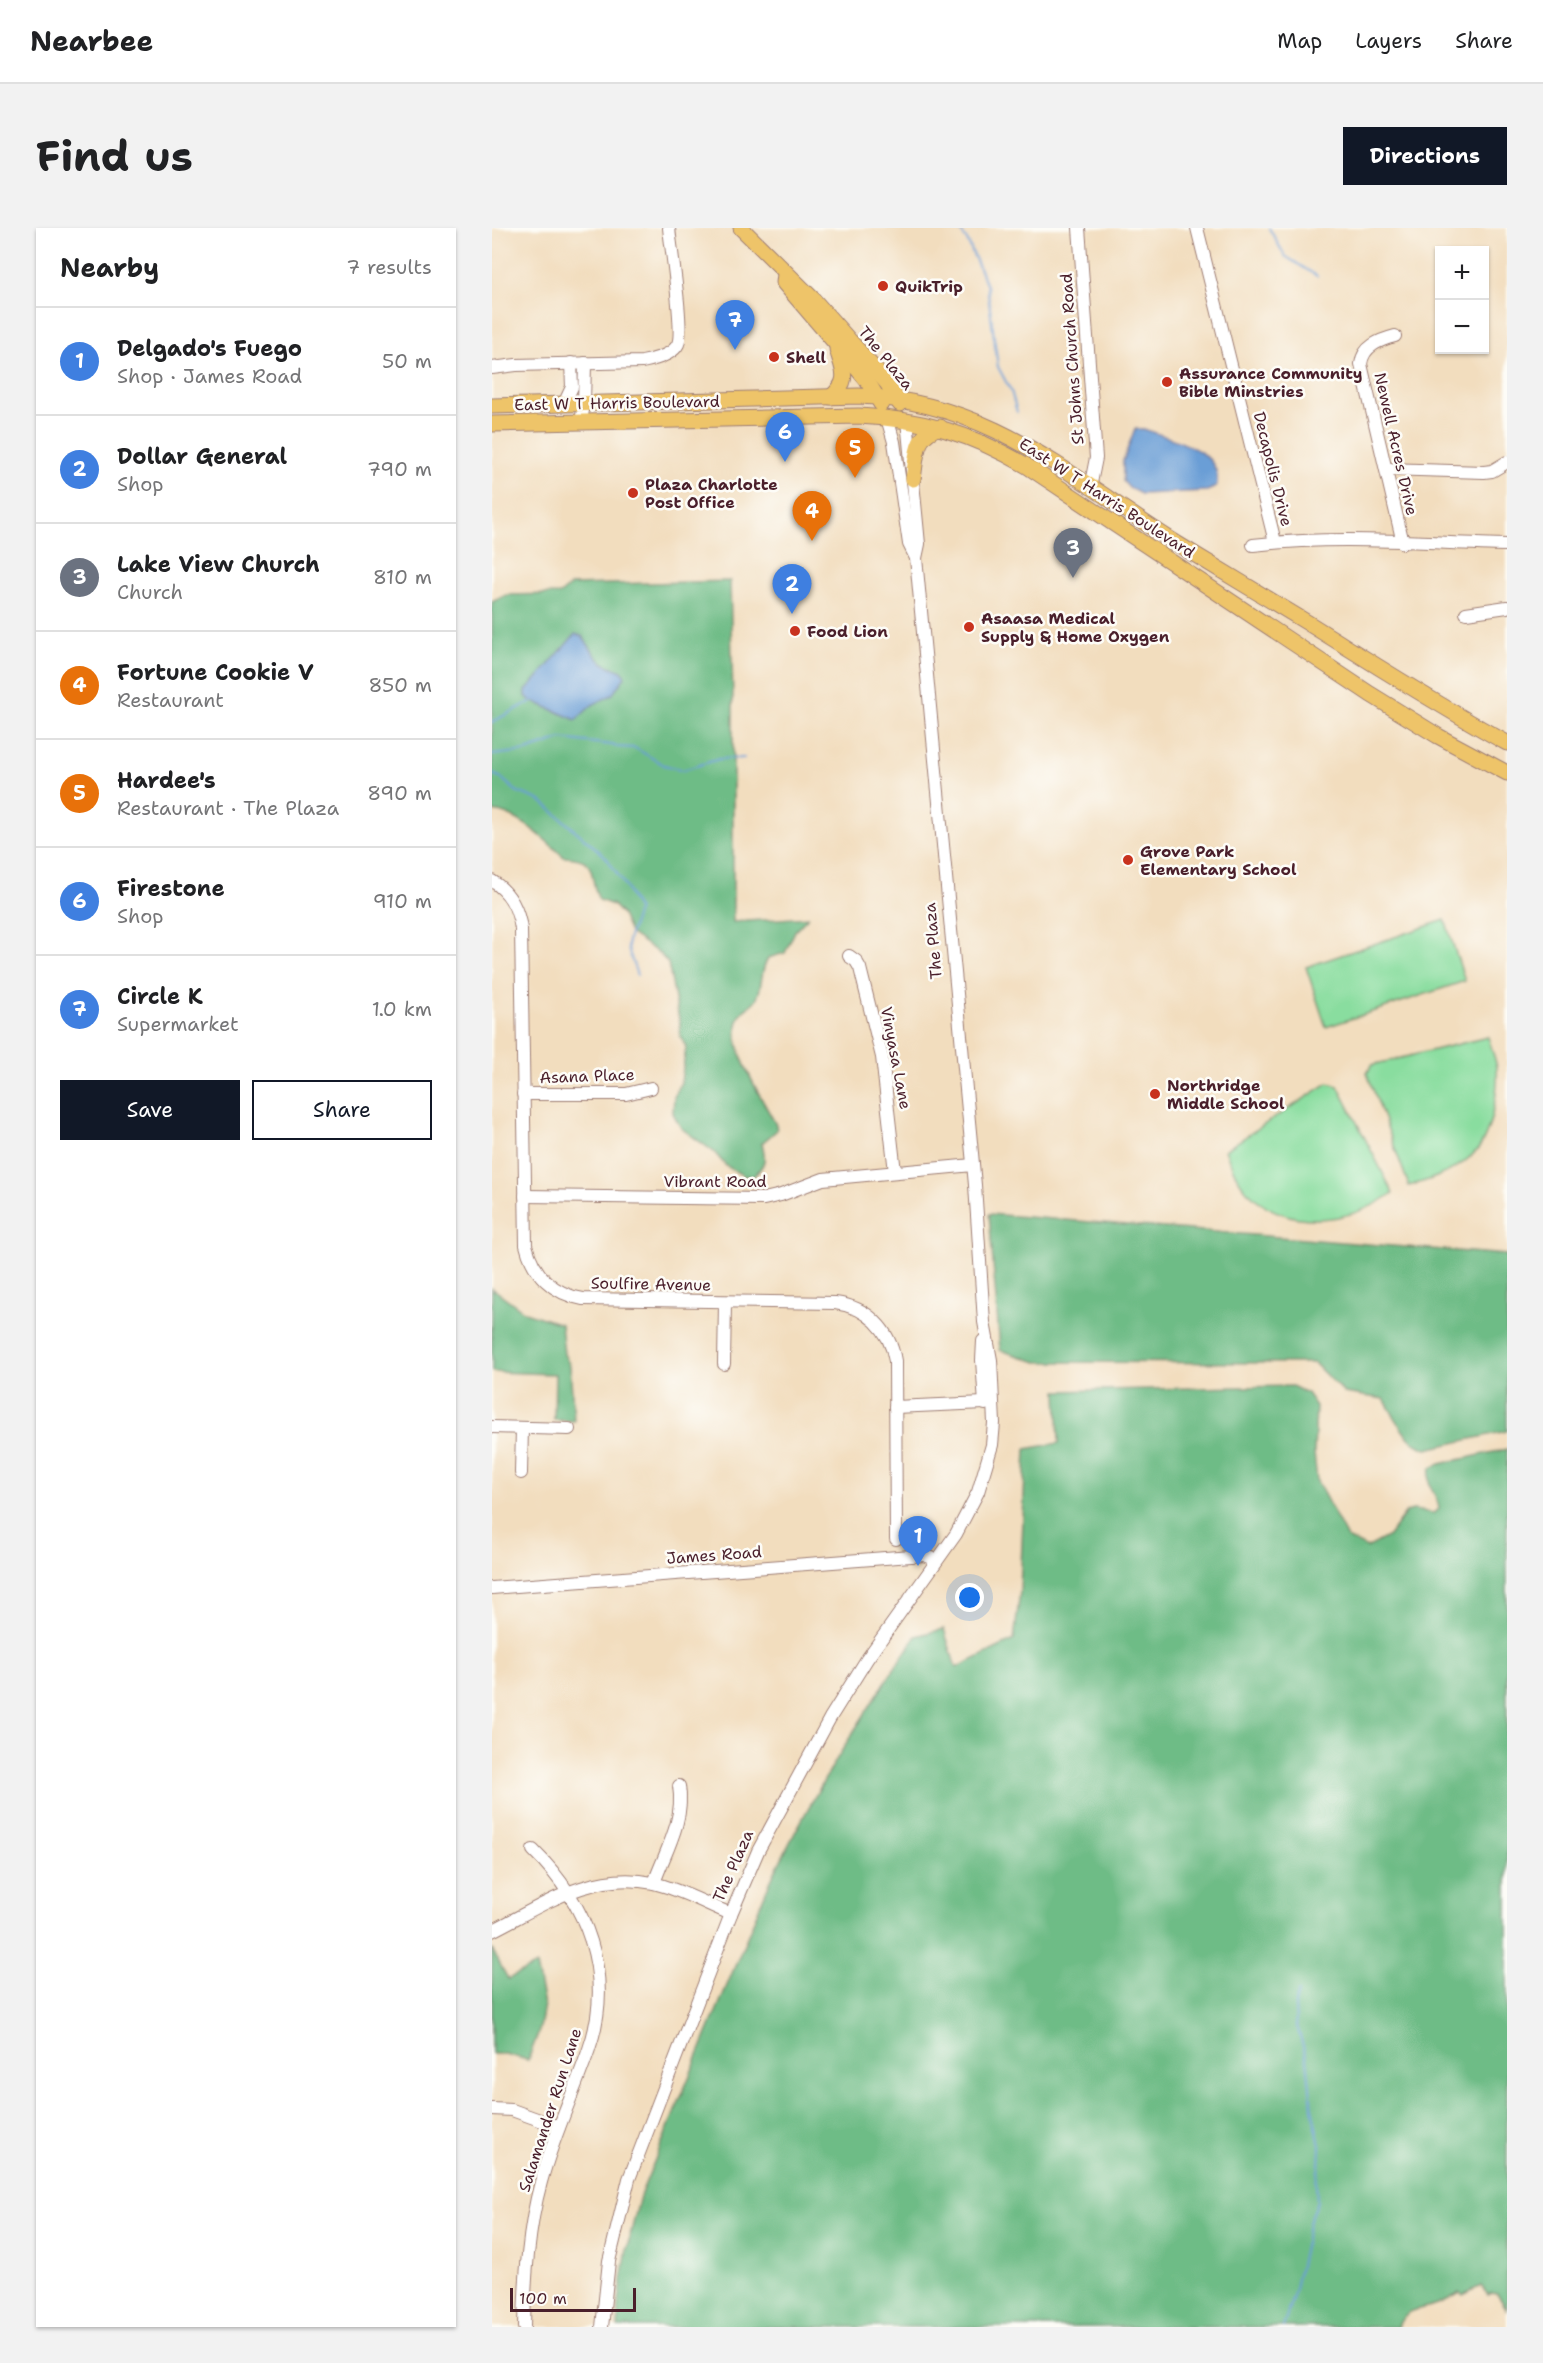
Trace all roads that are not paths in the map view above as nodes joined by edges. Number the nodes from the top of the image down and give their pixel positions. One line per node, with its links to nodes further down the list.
1 (669, 228): 9 (street)
2 (741, 228): 5 (main road, The Plaza)
3 (1079, 228): 25 (street, St Johns Church Road)
4 (1197, 228): 26 (street, Decapolis Drive)
5 (785, 274): 7 (main road, The Plaza); 13 (main road, The Plaza)
6 (1395, 336): 23 (street, Newell Acres Drive)
7 (835, 343): 11 (main road); 12 (main road, The Plaza)
8 (571, 363): 9 (street); 10 (street); 14 (street)
9 (585, 363): 15 (street)
10 (492, 368)
11 (831, 397): 12 (main road, East W T Harris Boulevard); 15 (main road, East W T Harris Boulevard)
12 (878, 397): 13 (main road, East W T Harris Boulevard); 17 (main road, The Plaza)
13 (898, 398): 18 (main road, The Plaza); 25 (main road, East W T Harris Boulevard)
14 (564, 404): 15 (main road, East W T Harris Boulevard); 16 (main road, East W T Harris Boulevard)
15 (584, 404): 19 (street)
16 (492, 406)
17 (887, 418): 18 (main road, East W T Harris Boulevard); 19 (main road, East W T Harris Boulevard); 30 (street, The Plaza)
18 (907, 420): 21 (main road, East W T Harris Boulevard); 24 (street, The Plaza)
19 (581, 422): 20 (main road, East W T Harris Boulevard)
20 (492, 424)
21 (940, 427): 24 (main road); 34 (main road, East W T Harris Boulevard)
22 (1507, 462): 23 (street)
23 (1386, 469): 27 (street, Newell Acres Drive)
24 (913, 479): 30 (street, The Plaza)
25 (1090, 488): 33 (main road, East W T Harris Boulevard)
26 (1275, 542): 27 (street); 28 (street)
27 (1403, 543): 29 (street)
28 (1253, 545)
29 (1507, 545)
30 (916, 558): 39 (street, The Plaza)
31 (1507, 607): 32 (street)
32 (1466, 613)
33 (1507, 743)
34 (1507, 773)
35 (492, 881): 38 (street, Soulfire Avenue)
36 (849, 956): 40 (street, Vinyasa Lane)
37 (651, 1088): 38 (street, Asana Place)
38 (523, 1094): 41 (street, Soulfire Avenue)
39 (973, 1165): 40 (street, Vibrant Road); 43 (street, The Plaza)
40 (895, 1172): 41 (street, Vibrant Road)
41 (525, 1196): 42 (street, Soulfire Avenue)
42 (725, 1302): 44 (street); 46 (street, Soulfire Avenue)
43 (984, 1322): 45 (street, The Plaza); 50 (street, The Plaza)
44 (724, 1364)
45 (986, 1403): 46 (street); 50 (street, The Plaza)
46 (895, 1407): 52 (street, Soulfire Avenue)
47 (492, 1427): 48 (street)
48 (522, 1428): 49 (street); 51 (street)
49 (569, 1429)
50 (987, 1459): 53 (street, The Plaza)
51 (521, 1473)
52 (896, 1539)
53 (937, 1560): 54 (street, James Road); 59 (street, The Plaza)
54 (492, 1588)
55 (679, 1786): 57 (street)
56 (533, 1850): 58 (street, Salamander Run Lane)
57 (654, 1883): 58 (street); 59 (street)
58 (569, 1892): 60 (street); 62 (street, Salamander Run Lane)
59 (731, 1914): 64 (street, The Plaza)
60 (492, 1931)
61 (492, 2109): 62 (street)
62 (559, 2127): 63 (street, Salamander Run Lane)
63 (524, 2327)
64 (602, 2327)

